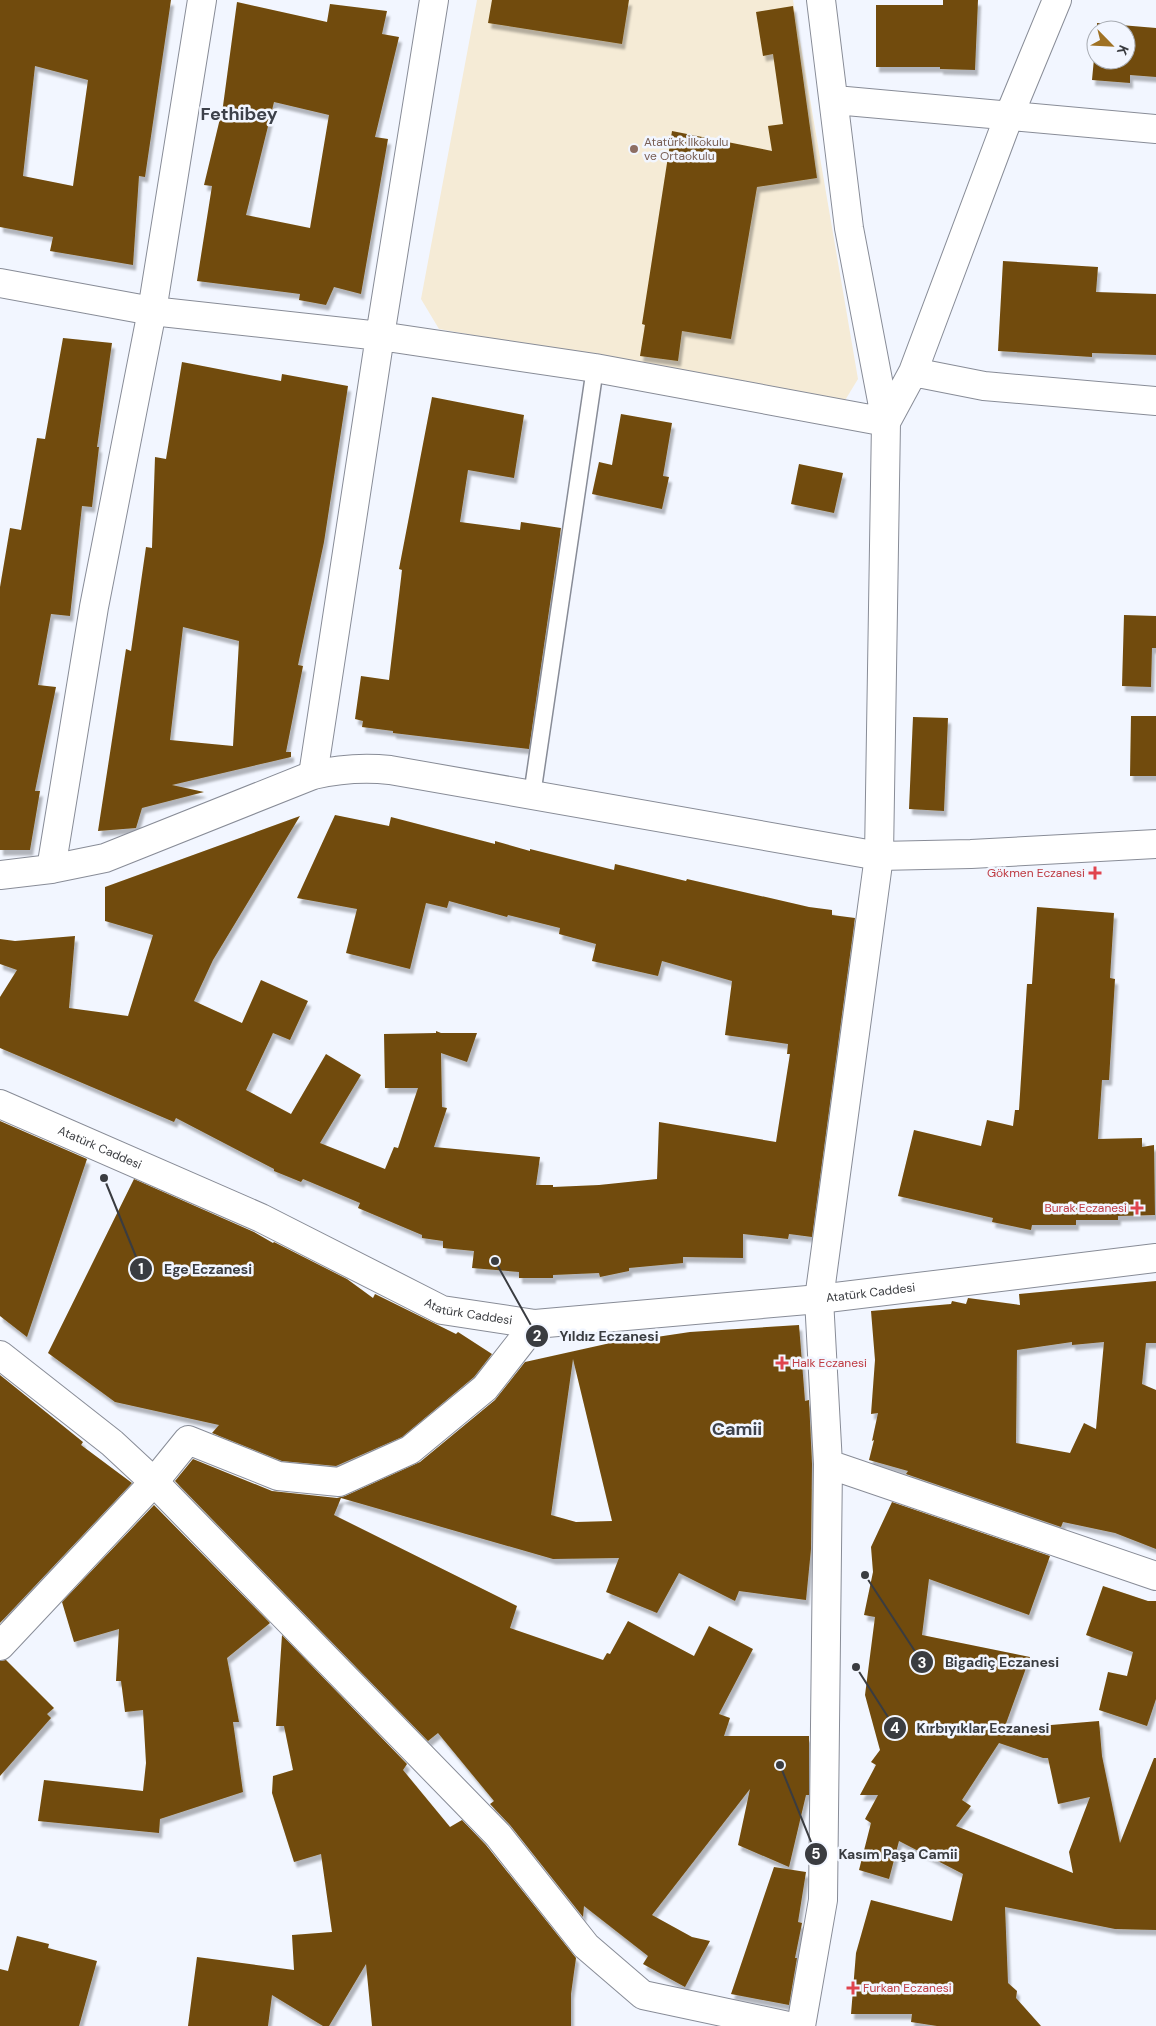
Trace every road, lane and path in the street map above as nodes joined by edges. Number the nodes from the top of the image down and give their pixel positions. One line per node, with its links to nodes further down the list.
1 (202, 0): 9 (street)
2 (434, 0): 10 (street)
3 (822, 0): 5 (street)
4 (1057, 0): 6 (street)
5 (835, 100): 6 (street); 14 (street)
6 (1009, 116): 7 (street); 12 (street)
7 (1156, 129)
8 (0, 283): 9 (street)
9 (152, 311): 10 (street); 19 (street)
10 (380, 336): 11 (street); 15 (street)
11 (595, 368): 14 (street); 16 (lane)
12 (912, 372): 13 (street); 14 (street)
13 (1156, 401)
14 (886, 422): 18 (street)
15 (313, 775): 16 (street); 19 (street)
16 (532, 795): 18 (street)
17 (1156, 844): 18 (street)
18 (879, 856): 23 (street)
19 (51, 869): 20 (street)
20 (0, 874)
21 (0, 1104): 24 (street, Atatürk Caddesi)
22 (1156, 1258): 23 (street, Atatürk Caddesi)
23 (819, 1299): 24 (street, Atatürk Caddesi); 26 (street)
24 (535, 1324): 27 (street)
25 (0, 1355): 27 (street)
26 (828, 1464): 28 (street); 31 (street)
27 (154, 1482): 29 (street); 30 (street)
28 (1156, 1576)
29 (0, 1646)
30 (788, 2026)
31 (801, 2026)

